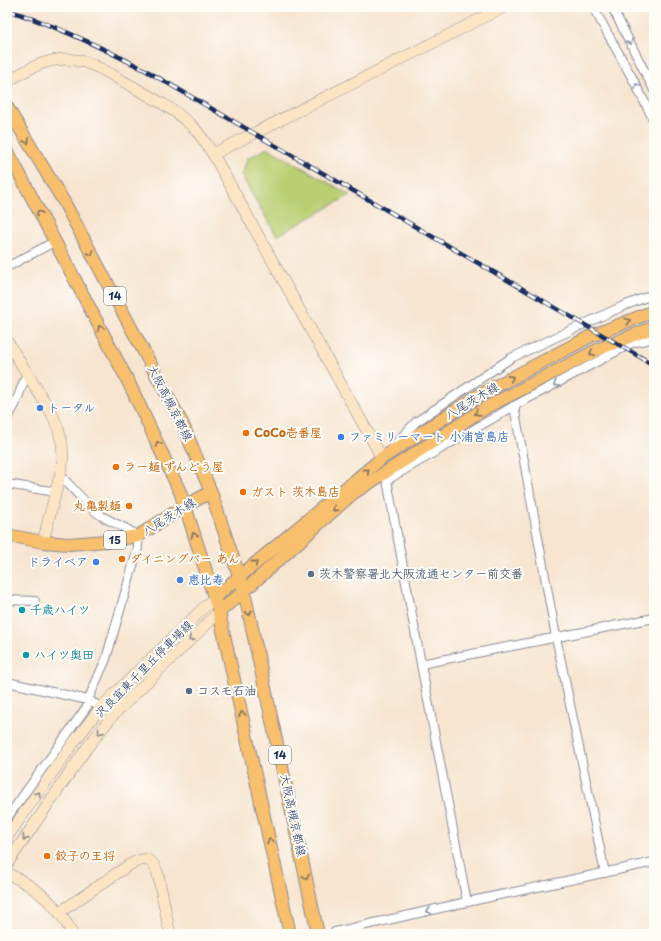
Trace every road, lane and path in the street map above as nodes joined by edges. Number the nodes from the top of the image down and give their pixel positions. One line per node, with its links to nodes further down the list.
1 (504, 7): 9 (street)
2 (594, 7): 7 (street, one-way to 2)
3 (612, 7): 5 (street, one-way to 5)
4 (7, 82): 9 (street)
5 (654, 90)
6 (7, 107): 27 (main road, 大阪高槻京都線 / 14, one-way to 27)
7 (654, 121)
8 (7, 150): 10 (main road, 14, one-way to 8)
9 (213, 154): 21 (street)
10 (54, 242): 11 (street); 29 (main road, 14, one-way to 10)
11 (7, 267)
12 (654, 294): 21 (street)
13 (652, 312): 21 (main road, 八尾茨木線, one-way to 13)
14 (654, 328): 20 (main road, 八尾茨木線, one-way to 20)
15 (654, 338): 18 (street, one-way to 18)
16 (7, 341): 17 (street)
17 (27, 373): 19 (street); 23 (street)
18 (514, 406): 22 (street); 40 (street)
19 (7, 419)
20 (441, 436): 22 (main road); 28 (main road, 八尾茨木線)
21 (382, 458): 33 (main road, 八尾茨木線, one-way to 21)
22 (410, 466): 24 (street)
23 (60, 475): 26 (street); 31 (street)
24 (387, 480): 28 (main road); 41 (street)
25 (7, 484): 26 (street)
26 (56, 492): 32 (street)
27 (211, 492): 29 (main road, 八尾茨木線 / 15); 33 (main road, 大阪高槻京都線 / 14)
28 (352, 494): 34 (main road, 八尾茨木線, one-way to 34)
29 (185, 506): 31 (main road, 八尾茨木線 / 15); 35 (main road, 14, one-way to 29)
30 (7, 534): 32 (main road, 八尾茨木線 / 15)
31 (138, 536): 32 (main road, 八尾茨木線 / 15); 43 (street)
32 (43, 542)
33 (240, 576): 34 (main road, 大阪高槻京都線 / 14); 35 (main road, 八尾茨木線)
34 (244, 591): 38 (main road, 八尾茨木線); 57 (main road, 大阪高槻京都線 / 14, one-way to 57)
35 (215, 597): 38 (main road, 14); 44 (street, 沢良宜東千里丘停車場線)
36 (7, 600): 37 (street)
37 (35, 601)
38 (219, 612): 45 (street, 沢良宜東千里丘停車場線, one-way to 45); 56 (main road, 14, one-way to 38)
39 (654, 618): 40 (street)
40 (556, 637): 41 (street); 51 (street)
41 (421, 664): 52 (street)
42 (7, 682): 43 (street)
43 (89, 700): 44 (street); 46 (street)
44 (101, 707): 45 (street); 47 (street, 沢良宜東千里丘停車場線, one-way to 44)
45 (113, 715): 49 (street, 沢良宜東千里丘停車場線, one-way to 49)
46 (7, 818)
47 (7, 837)
48 (654, 862): 51 (street)
49 (7, 864)
50 (7, 873): 53 (street)
51 (605, 873): 52 (street)
52 (467, 902): 58 (street, one-way to 58)
53 (60, 912): 54 (street); 55 (street)
54 (72, 934)
55 (170, 934)
56 (290, 934)
57 (318, 934)
58 (332, 934)

